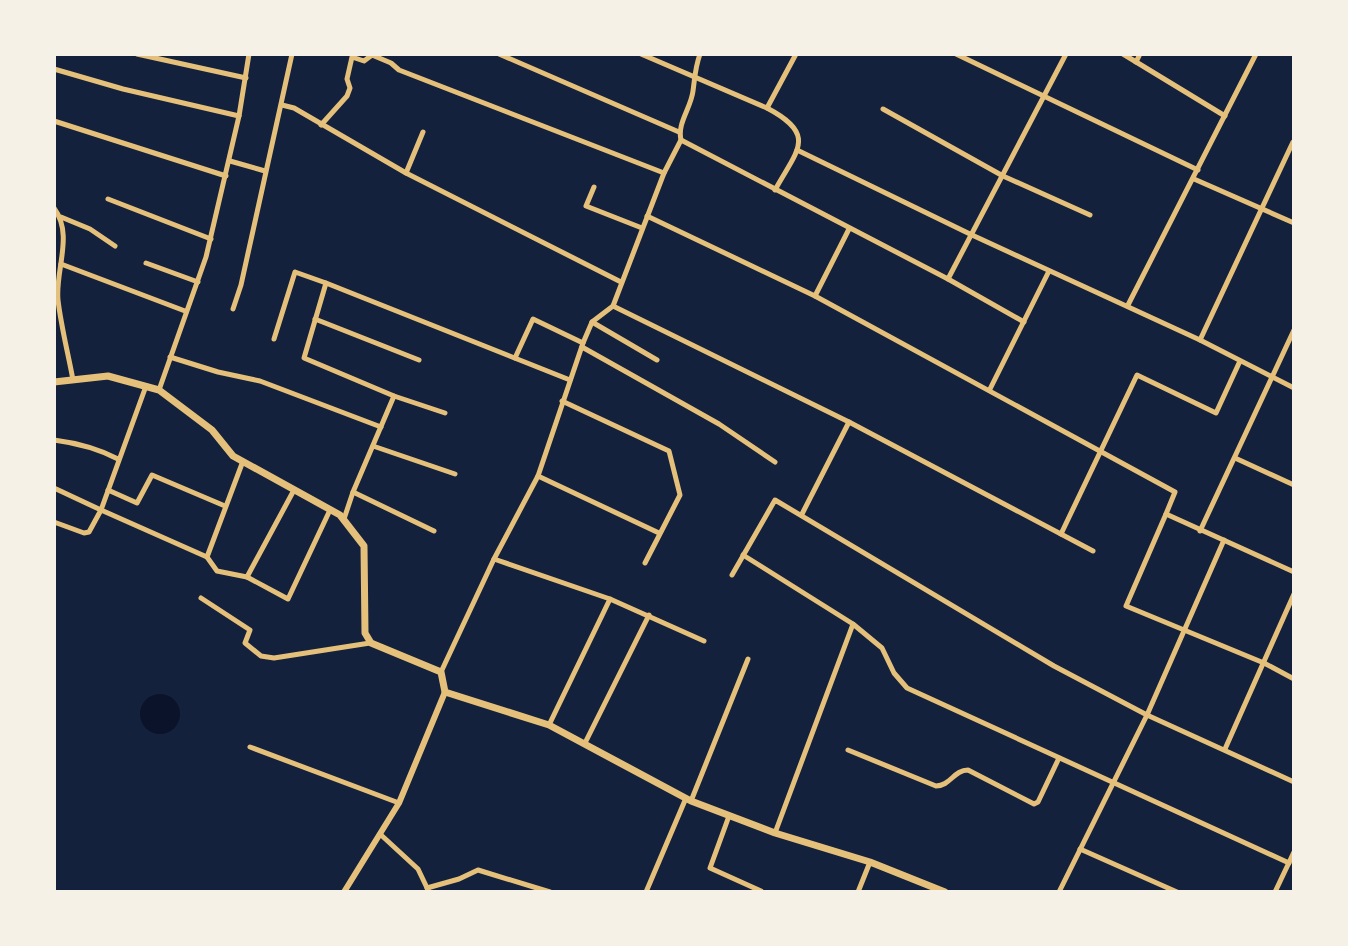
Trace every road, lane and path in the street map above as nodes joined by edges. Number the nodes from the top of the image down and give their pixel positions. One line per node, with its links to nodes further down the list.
1 (137, 54): 16 (street)
2 (249, 54): 16 (street)
3 (292, 54): 18 (street)
4 (499, 54): 26 (street)
5 (641, 54): 15 (street)
6 (700, 54): 15 (street)
7 (796, 54): 19 (street)
8 (956, 54): 17 (street)
9 (1066, 54): 17 (street)
10 (1123, 54): 13 (street)
11 (1140, 54): 13 (street)
12 (1256, 54): 22 (street)
13 (1136, 62): 22 (street)
14 (54, 69): 21 (street)
15 (693, 74): 19 (street); 26 (street)
16 (246, 78): 21 (street)
17 (1044, 97): 31 (street); 36 (street)
18 (282, 105): 24 (street); 32 (street)
19 (767, 108): 29 (street)
20 (883, 109): 36 (street)
21 (239, 116): 30 (street)
22 (1225, 116): 31 (street)
23 (54, 121): 35 (street)
24 (321, 125): 33 (street); 34 (street)
25 (423, 132): 33 (street)
26 (679, 132): 27 (street)
27 (681, 140): 34 (street); 39 (street)
28 (1293, 142): 42 (street)
29 (797, 150): 39 (street); 49 (street)
30 (230, 161): 32 (street); 35 (street)
31 (1198, 170): 37 (street)
32 (265, 171): 63 (street)
33 (406, 173): 57 (street)
34 (664, 173): 44 (street)
35 (226, 176): 50 (street)
36 (1003, 176): 43 (street); 49 (street)
37 (1194, 179): 42 (street); 61 (street)
38 (594, 187): 47 (street)
39 (775, 190): 48 (street)
40 (108, 199): 50 (street)
41 (54, 208): 45 (street)
42 (1261, 210): 46 (street); 70 (street)
43 (1090, 215)
44 (647, 216): 47 (street); 60 (street)
45 (61, 217): 51 (street); 53 (street)
46 (1294, 223)
47 (642, 228): 57 (street)
48 (849, 229): 55 (street); 60 (street)
49 (972, 235): 54 (street); 55 (street)
50 (211, 239): 56 (street)
51 (115, 246)
52 (146, 263): 56 (street)
53 (61, 264): 59 (street); 64 (street)
54 (1049, 271): 61 (street); 67 (street)
55 (948, 279): 67 (street)
56 (198, 282): 64 (street)
57 (621, 282): 62 (street)
58 (326, 283): 65 (street); 69 (street); 73 (street)
59 (56, 296): 78 (street)
60 (815, 296): 83 (street)
61 (1128, 305): 70 (street)
62 (613, 306): 66 (street); 88 (street)
63 (233, 309)
64 (185, 311): 72 (street)
65 (315, 319): 74 (street); 85 (street)
66 (592, 322): 71 (street); 75 (street)
67 (1024, 322): 83 (street)
68 (1294, 330): 77 (street)
69 (274, 339)
70 (1200, 340): 76 (street)
71 (583, 345): 73 (street); 79 (street); 96 (street)
72 (170, 357): 84 (street); 89 (street)
73 (515, 358): 79 (street)
74 (419, 360)
75 (657, 360)
76 (1240, 361): 77 (street); 92 (street)
77 (1271, 377): 82 (street); 93 (street)
78 (73, 380): 80 (main road); 81 (main road)
79 (570, 380): 86 (street)
80 (54, 382)
81 (146, 386): 84 (main road); 94 (street)
82 (1294, 388)
83 (990, 389): 92 (street)
84 (159, 390): 95 (main road)
85 (394, 396): 87 (street); 89 (street)
86 (562, 401): 98 (street); 113 (street)
87 (445, 413)
88 (849, 422): 107 (street); 114 (street)
89 (381, 427): 91 (street)
90 (54, 440): 94 (street)
91 (373, 446): 97 (street); 103 (street)
92 (1102, 453): 108 (street); 114 (street)
93 (1235, 458): 99 (street); 112 (street)
94 (118, 459): 102 (street)
95 (243, 461): 101 (main road); 104 (street)
96 (775, 462)
97 (455, 474)
98 (538, 476): 113 (street); 119 (street)
99 (1294, 485)
100 (54, 488): 105 (street)
101 (294, 489): 106 (main road); 123 (street)
102 (108, 490): 104 (street); 105 (street)
103 (353, 492): 109 (street); 111 (street)
104 (225, 506): 118 (street)
105 (101, 510): 110 (street); 118 (street)
106 (330, 510): 109 (main road); 123 (street)
107 (802, 514): 117 (street); 137 (street)
108 (1166, 514): 112 (street); 129 (street)
109 (344, 520): 131 (main road)
110 (54, 522)
111 (434, 531)
112 (1200, 531): 115 (street)
113 (659, 533): 120 (street)
114 (1061, 534): 116 (street)
115 (1224, 540): 121 (street); 129 (street)
116 (1093, 551)
117 (743, 555): 122 (street); 128 (street)
118 (207, 557): 123 (street)
119 (494, 559): 126 (street); 134 (street)
120 (645, 563)
121 (1294, 572)
122 (732, 575)
123 (247, 577)
124 (1294, 594): 133 (street)
125 (201, 598): 131 (street)
126 (610, 599): 127 (street); 138 (street)
127 (649, 615): 130 (street); 139 (street)
128 (853, 624): 143 (street); 149 (street)
129 (1185, 630): 133 (street); 137 (street)
130 (704, 641)
131 (371, 643): 134 (main road)
132 (748, 659): 146 (street)
133 (1264, 663): 135 (street); 141 (street)
134 (441, 672): 136 (main road)
135 (1294, 679)
136 (445, 692): 138 (main road); 147 (street)
137 (1147, 715): 141 (street); 145 (street)
138 (549, 725): 139 (main road)
139 (585, 743): 146 (main road)
140 (250, 747): 147 (street)
141 (1225, 749): 144 (street)
142 (848, 750): 143 (street)
143 (1059, 758): 145 (street)
144 (1294, 782)
145 (1114, 784): 151 (street); 154 (street)
146 (688, 800): 148 (main road); 160 (street)
147 (399, 803): 150 (street)
148 (729, 816): 149 (main road); 157 (street)
149 (775, 833): 153 (main road)
150 (380, 834): 156 (street); 158 (street)
151 (1080, 849): 163 (street); 164 (street)
152 (1294, 852): 154 (street)
153 (870, 862): 155 (main road); 161 (street)
154 (1289, 863): 165 (street)
155 (927, 889): 162 (main road)
156 (428, 890): 159 (street)
157 (761, 891)
158 (344, 892)
159 (550, 892)
160 (646, 892)
161 (858, 892)
162 (945, 892)
163 (1059, 892)
164 (1177, 892)
165 (1275, 892)

